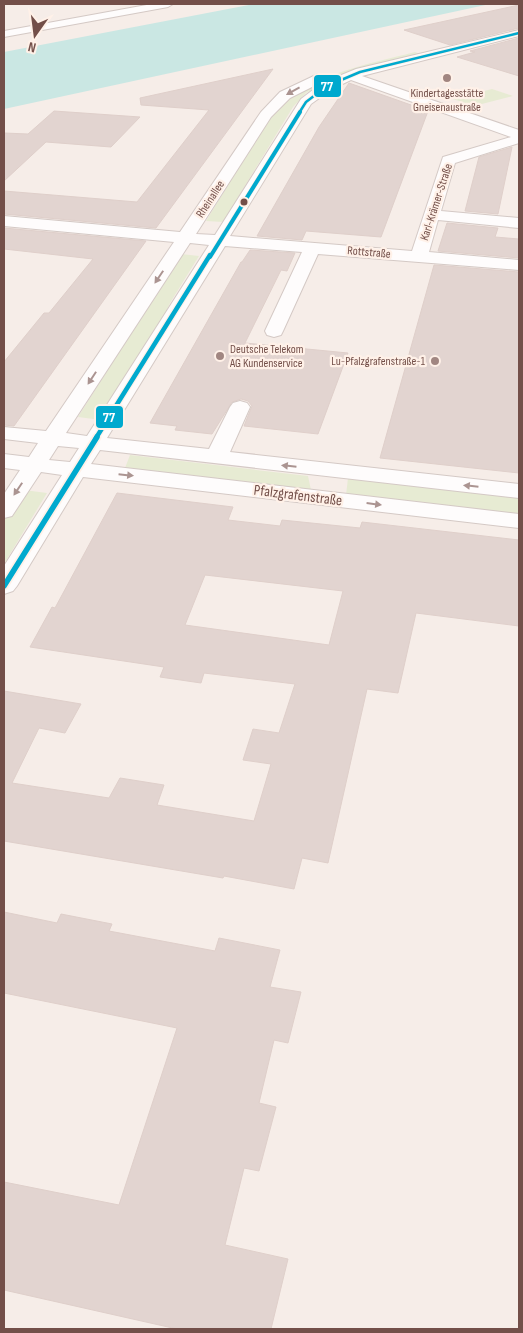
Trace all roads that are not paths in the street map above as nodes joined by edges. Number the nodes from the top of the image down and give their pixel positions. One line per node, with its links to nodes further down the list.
1 (158, 4): 4 (street)
2 (519, 27): 5 (street, Rheinallee)
3 (519, 33): 5 (street, Rheinallee)
4 (4, 34)
5 (428, 51): 6 (street, Rheinallee); 11 (street, Rheinallee, one-way to 11)
6 (350, 76): 7 (street); 12 (street, Rheinallee)
7 (519, 137): 8 (street, Karl-Krämer-Straße)
8 (431, 215): 10 (street); 14 (street, Karl-Krämer-Straße)
9 (4, 221): 11 (street, Rottstraße)
10 (519, 222)
11 (186, 236): 12 (street, Rottstraße); 19 (street, Rheinallee, one-way to 19)
12 (219, 239): 13 (street, Rottstraße); 20 (street, Rheinallee)
13 (313, 247): 14 (street, Rottstraße); 16 (street)
14 (419, 256): 15 (street, Rottstraße)
15 (519, 265)
16 (274, 331)
17 (240, 407): 21 (street)
18 (4, 433): 19 (street, Pfalzgrafenstraße)
19 (52, 438): 20 (street, Pfalzgrafenstraße); 23 (street, Rheinallee)
20 (94, 443): 21 (street, Pfalzgrafenstraße); 24 (street, Rheinallee)
21 (217, 458): 25 (street, Pfalzgrafenstraße, one-way to 21)
22 (4, 461): 23 (street, Pfalzgrafenstraße)
23 (35, 464): 24 (street, Pfalzgrafenstraße); 28 (street, Rheinallee, one-way to 28)
24 (77, 470): 27 (street, Pfalzgrafenstraße, one-way to 27); 30 (street, Rheinallee)
25 (338, 471): 26 (street, Pfalzgrafenstraße, one-way to 25); 27 (street)
26 (519, 491)
27 (329, 499): 29 (street, Pfalzgrafenstraße, one-way to 29)
28 (4, 511)
29 (519, 521)
30 (4, 586)

